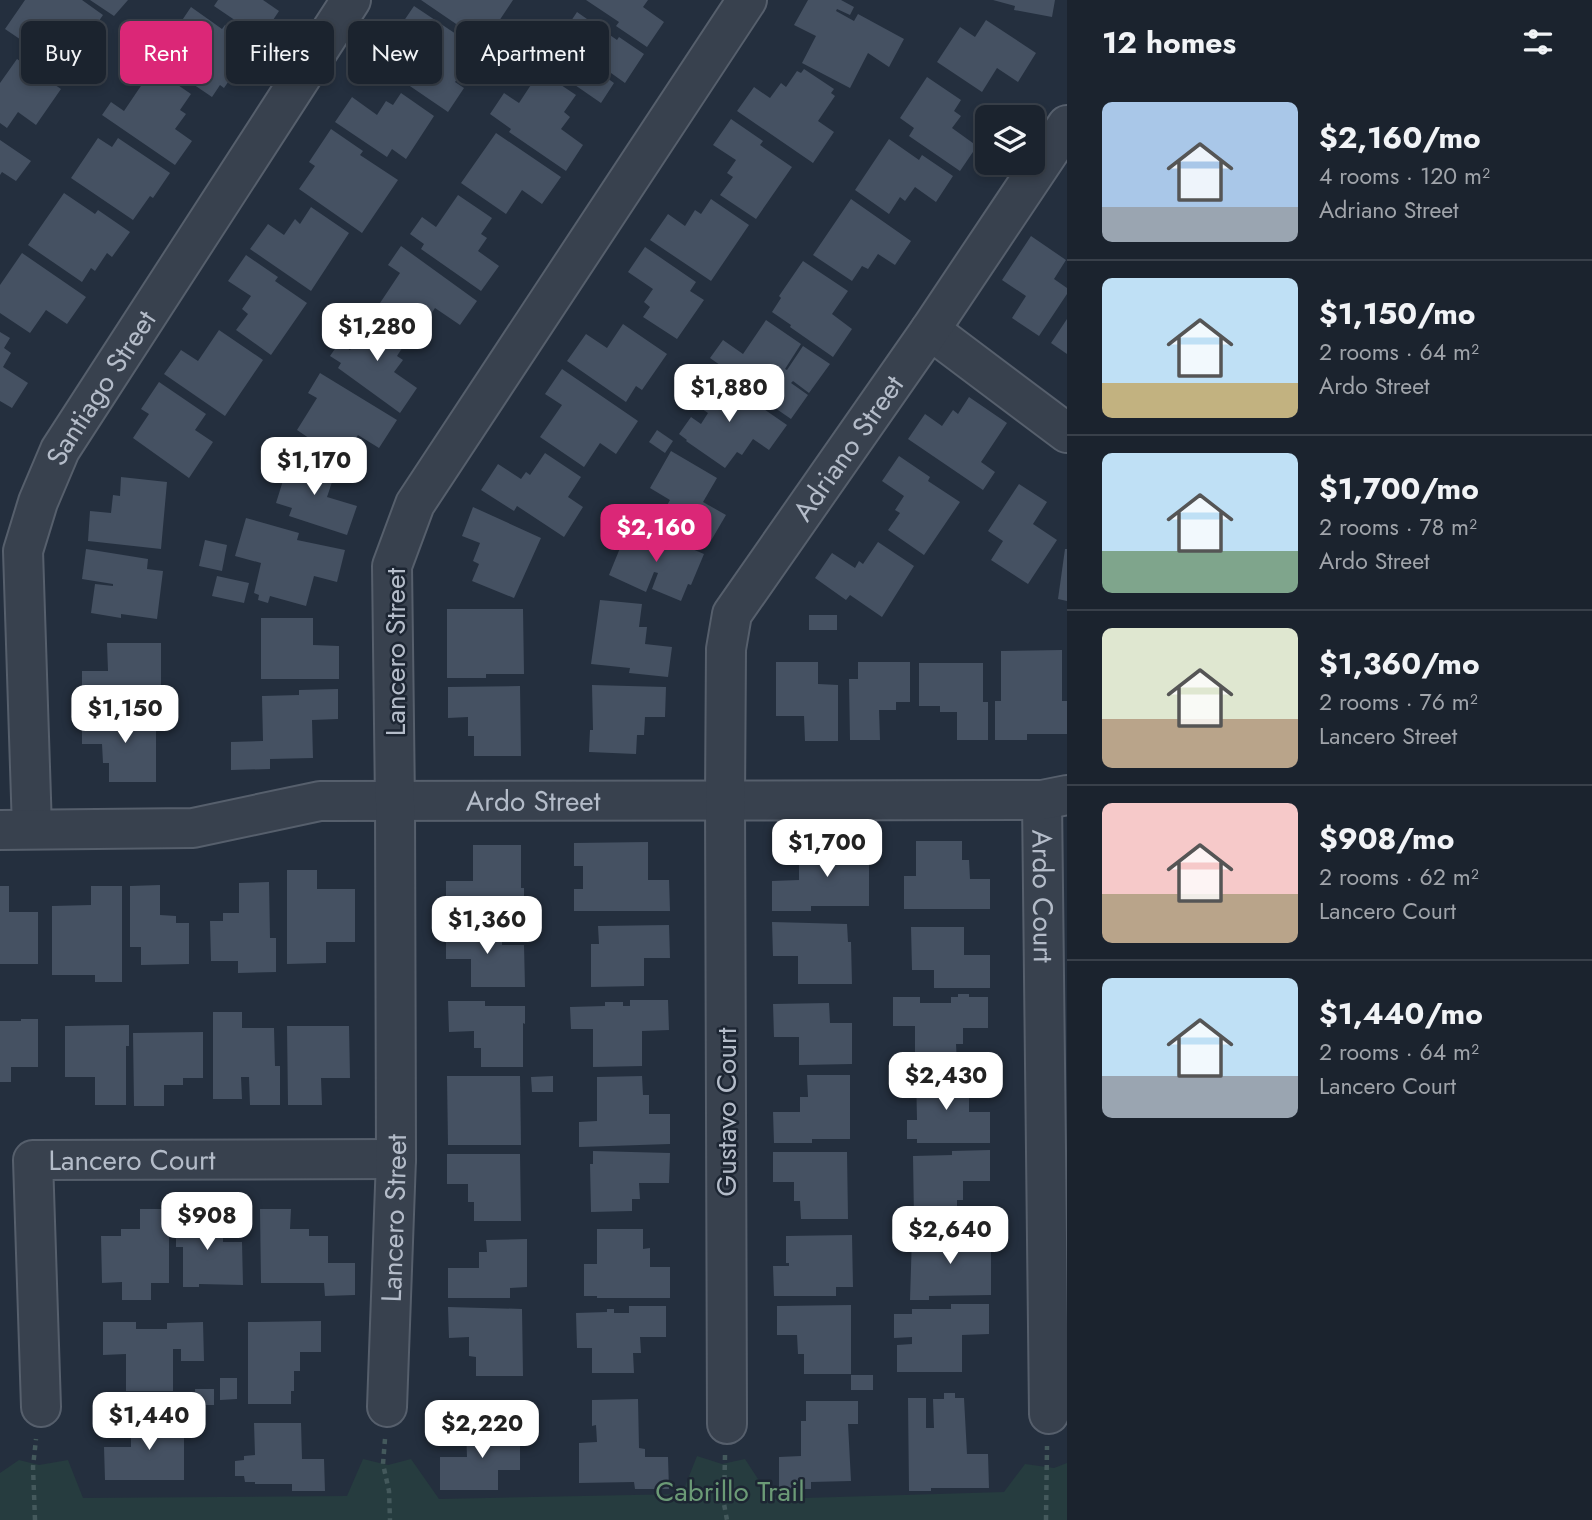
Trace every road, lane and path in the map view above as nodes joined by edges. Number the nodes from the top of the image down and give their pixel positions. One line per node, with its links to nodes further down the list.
1 (351, 0): 9 (street, Santiago Street)
2 (747, 0): 8 (street, Lancero Street)
3 (1067, 125): 4 (street, Adriano Street)
4 (930, 330): 5 (street); 7 (street, Adriano Street)
5 (1067, 433)
6 (1055, 797): 7 (street, Ardo Street); 13 (street, Ardo Court)
7 (724, 799): 8 (street, Ardo Street); 14 (street, Gustavo Court)
8 (396, 802): 9 (street, Ardo Street); 10 (street, Lancero Street)
9 (16, 829)
10 (396, 1159): 11 (street, Lancero Court); 12 (street, Lancero Street)
11 (41, 1407): 15 (path)
12 (387, 1407): 16 (path)
13 (1049, 1414): 18 (path)
14 (727, 1424): 17 (path)
15 (34, 1520)
16 (390, 1520)
17 (727, 1520)
18 (1046, 1520)

